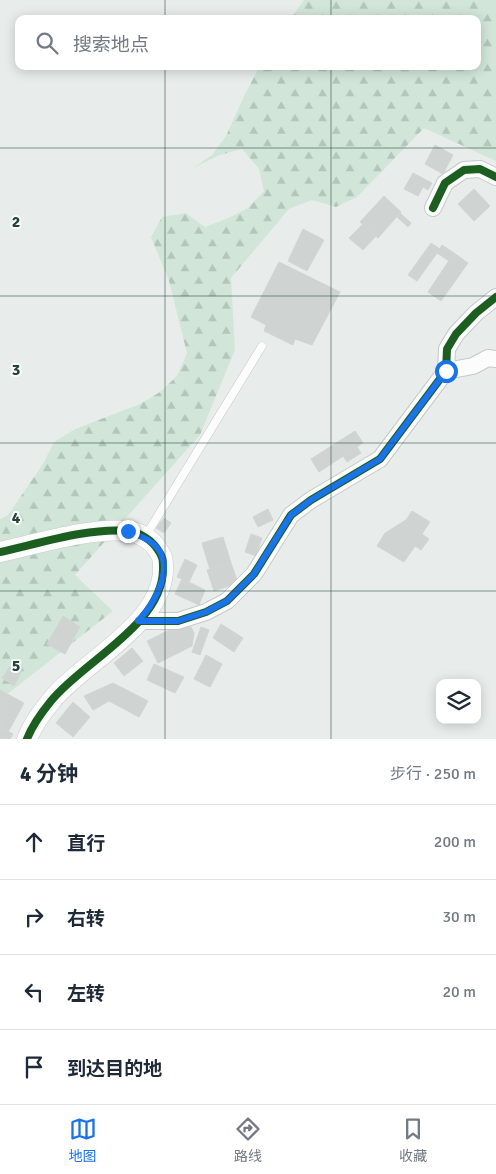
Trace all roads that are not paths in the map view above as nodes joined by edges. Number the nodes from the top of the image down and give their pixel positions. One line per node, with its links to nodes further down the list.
1 (496, 178): 2 (street)
2 (433, 208)
3 (496, 297): 6 (street)
4 (262, 346): 7 (lane)
5 (496, 358): 6 (street)
6 (446, 371): 9 (street)
7 (145, 537): 8 (street); 9 (street)
8 (0, 552)
9 (138, 621): 10 (street)
10 (26, 739)

